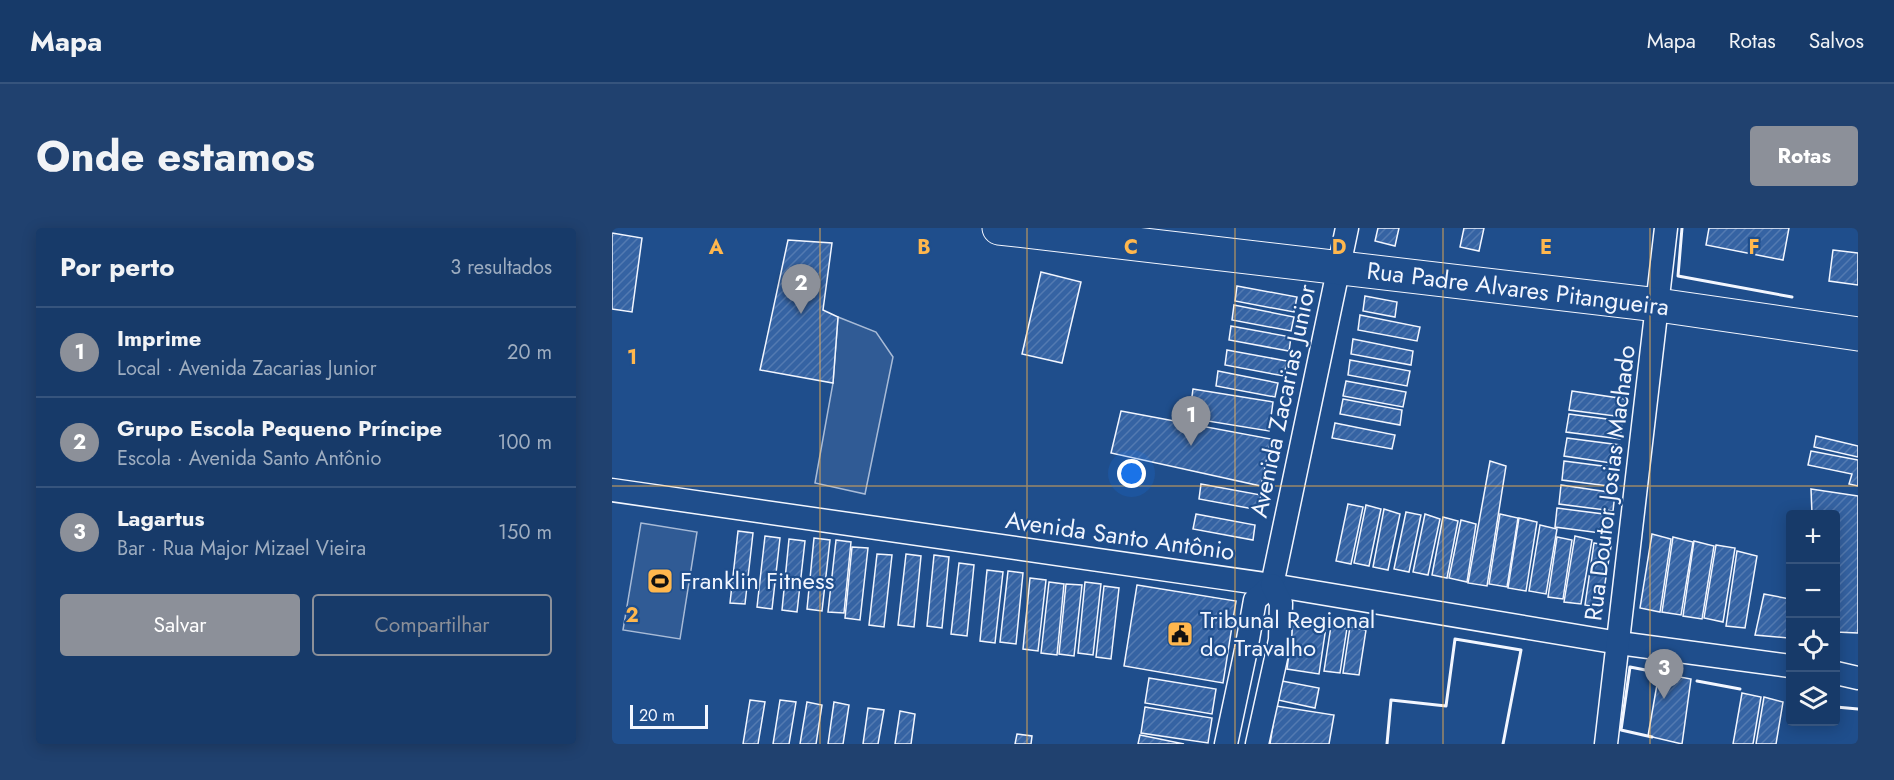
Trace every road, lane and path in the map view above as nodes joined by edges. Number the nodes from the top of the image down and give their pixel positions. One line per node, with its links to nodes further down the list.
1 (999, 228): 4 (street, Rua Padre Alvares Pitangueira)
2 (1347, 228): 4 (street, Avenida Zacarias Junior)
3 (1666, 228): 5 (street, Rua Doutor Josias Machado)
4 (1339, 268): 5 (street, Rua Padre Alvares Pitangueira); 8 (street, Avenida Zacarias Junior)
5 (1658, 305): 6 (street, Rua Padre Alvares Pitangueira); 9 (street, Rua Doutor Josias Machado)
6 (1858, 334)
7 (612, 490): 8 (street, Avenida Santo Antônio)
8 (1272, 585): 9 (street, Avenida Santo Antônio); 13 (street, Avenida Zacarias Junior); 14 (street, Avenida Zacarias Junior)
9 (1619, 643): 10 (street, Avenida Santo Antônio); 15 (street, Rua Doutor Josias Machado)
10 (1786, 665)
11 (1840, 674): 12 (street)
12 (1858, 678)
13 (1226, 744)
14 (1257, 744)
15 (1606, 744)

